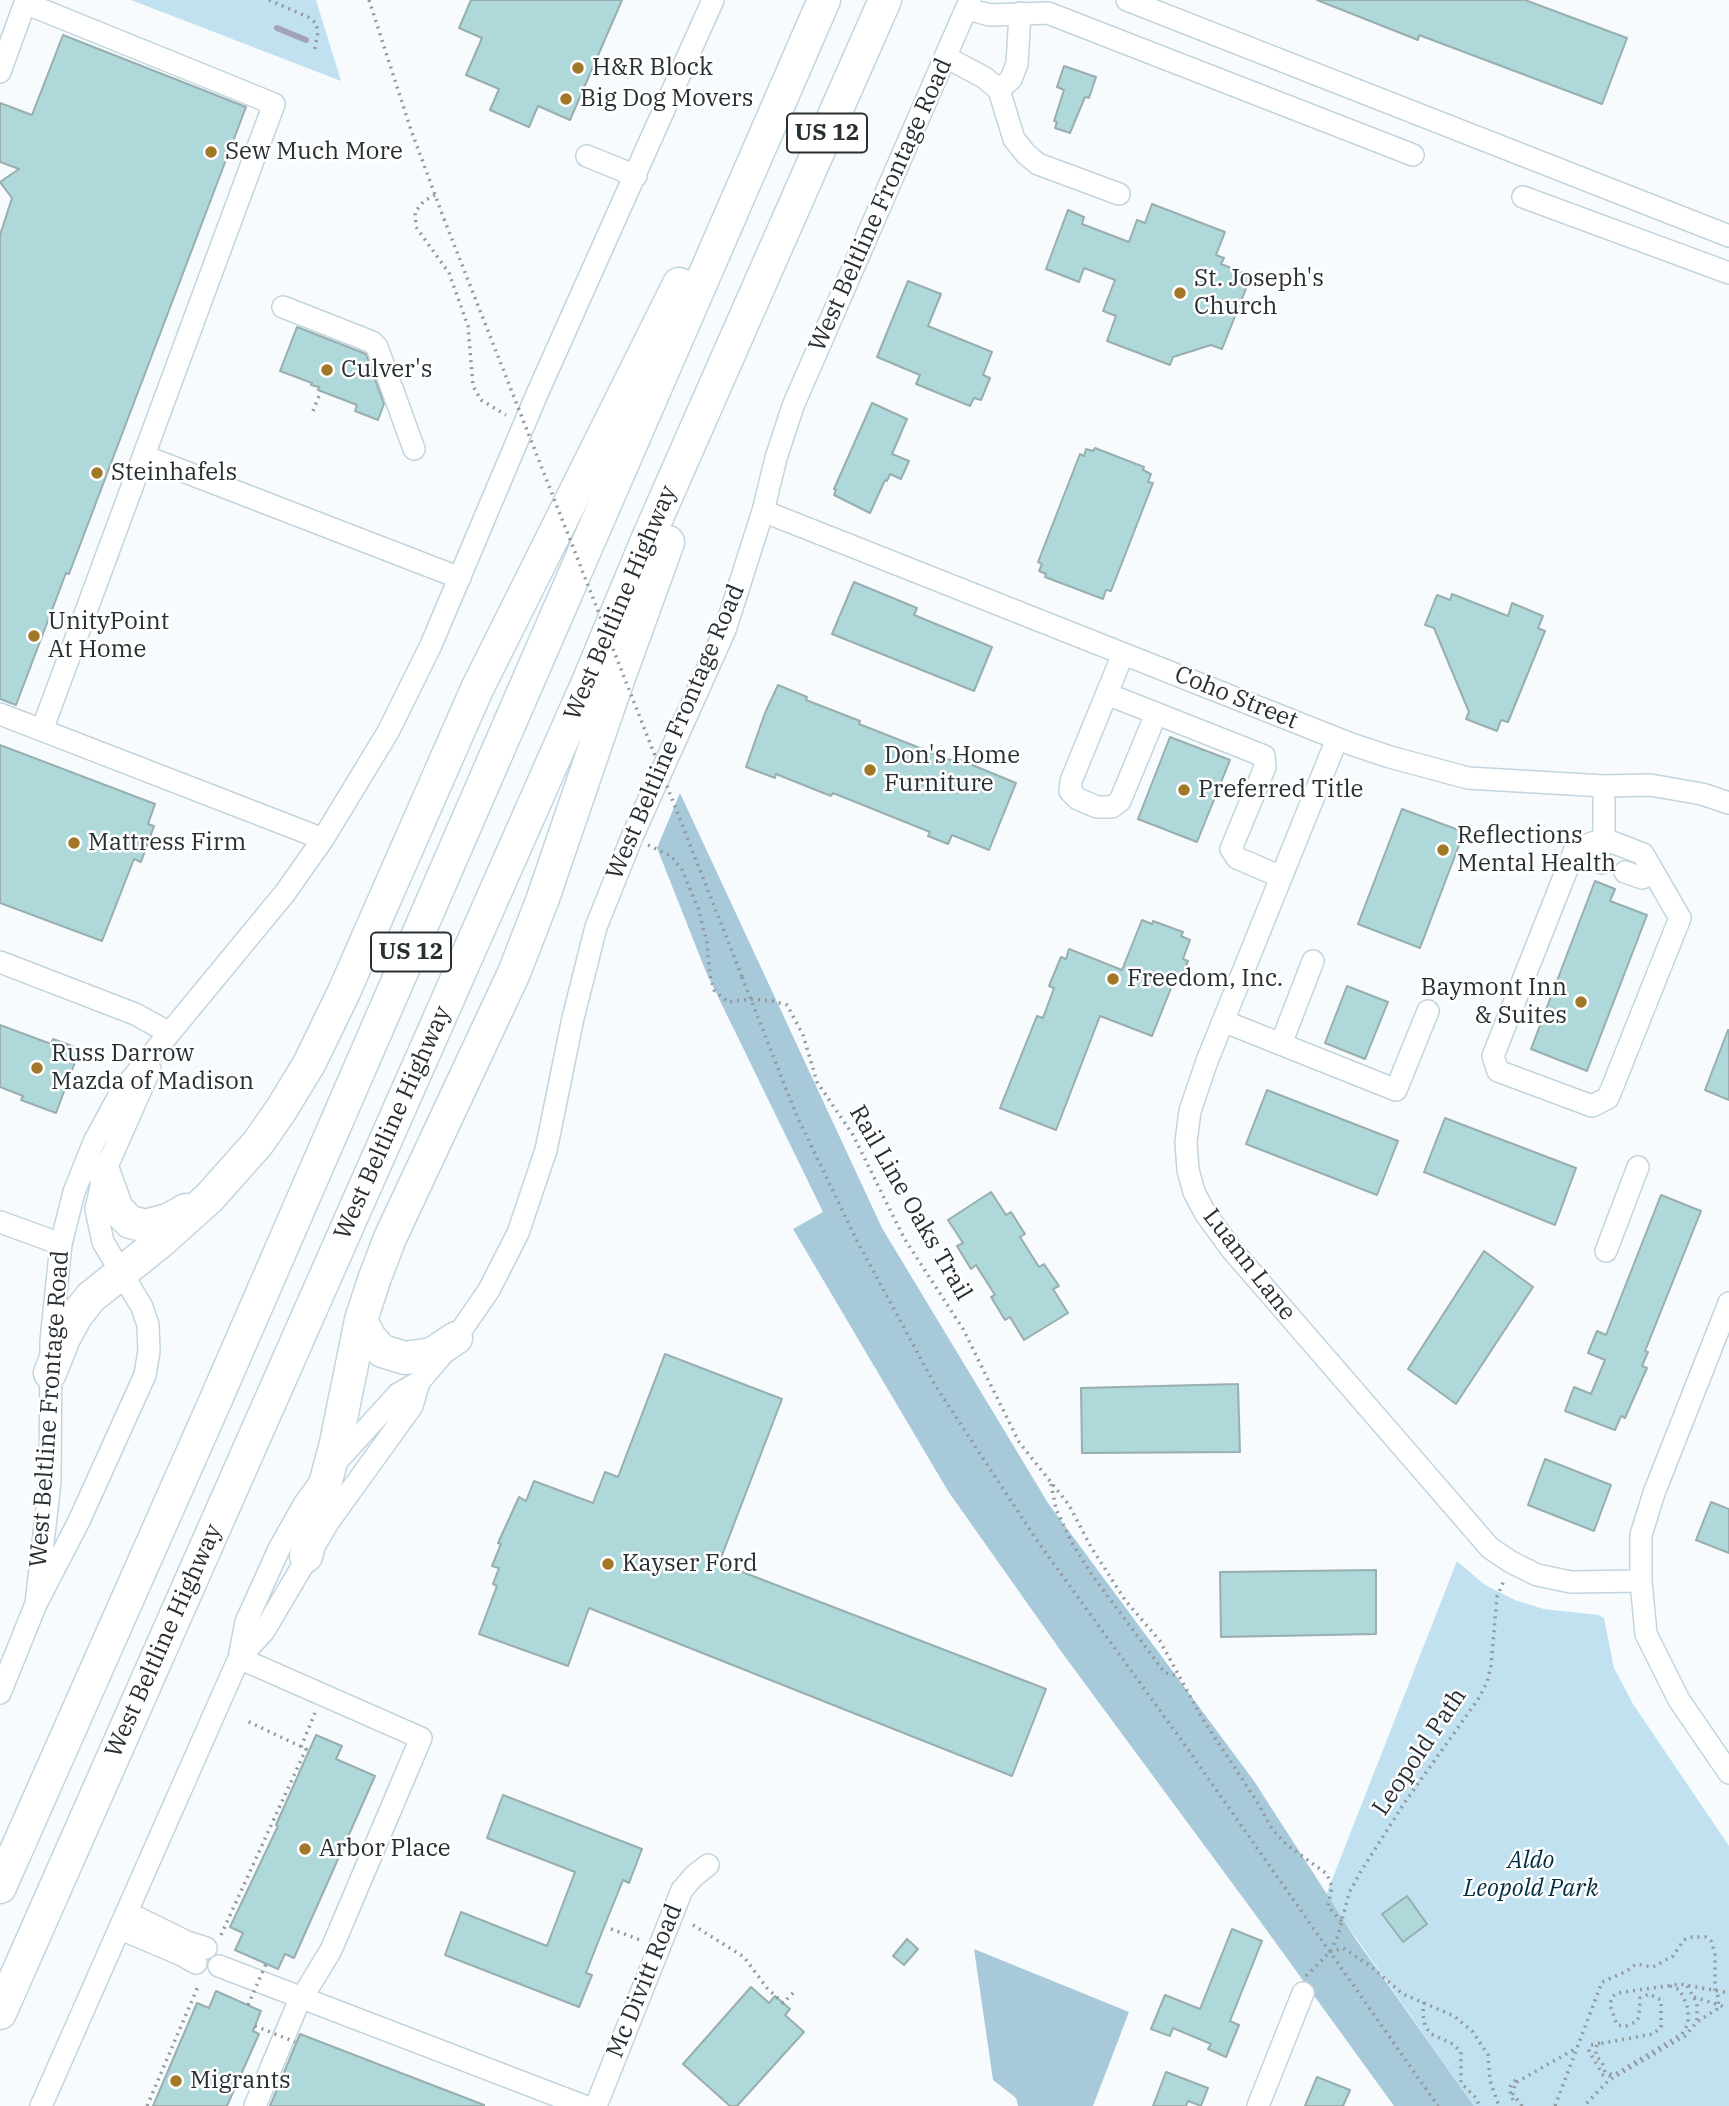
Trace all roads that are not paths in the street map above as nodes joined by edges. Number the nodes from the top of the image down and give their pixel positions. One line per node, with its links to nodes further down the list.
1 (713, 0): 12 (street, West Beltline Frontage Road)
2 (885, 0): 16 (highway, West Beltline Highway / US 12)
3 (1127, 0): 15 (street)
4 (969, 5): 6 (street); 7 (street, West Beltline Frontage Road)
5 (821, 7): 45 (highway); 63 (highway, West Beltline Highway / US 12)
6 (1020, 13): 9 (street); 10 (street)
7 (946, 57): 9 (street); 21 (street, West Beltline Frontage Road)
8 (0, 72): 20 (street)
9 (999, 90): 13 (street)
10 (1413, 155)
11 (587, 156): 12 (street)
12 (636, 176): 22 (street, West Beltline Frontage Road)
13 (1119, 194)
14 (1523, 197): 17 (street)
15 (1729, 236)
16 (769, 266): 51 (highway); 67 (highway, West Beltline Highway / US 12)
17 (1729, 273)
18 (283, 307): 19 (street)
19 (414, 449)
20 (144, 456): 22 (street); 27 (street)
21 (763, 511): 23 (street, Coho Street); 52 (street, West Beltline Frontage Road)
22 (460, 578): 31 (street, West Beltline Frontage Road)
23 (1123, 654): 24 (street); 28 (street, Coho Street)
24 (1107, 694): 26 (street); 26 (street)
25 (0, 714): 27 (street)
26 (1156, 714): 36 (street)
27 (41, 730): 31 (street)
28 (1337, 738): 29 (street, Coho Street); 36 (street, Luann Lane)
29 (1604, 786): 30 (street, Coho Street); 32 (street)
30 (1729, 803)
31 (323, 839): 41 (street, West Beltline Frontage Road)
32 (1605, 839): 33 (street); 35 (street); 35 (street)
33 (1602, 863)
34 (1625, 872): 35 (street)
35 (1653, 873)
36 (1281, 877): 40 (street, Luann Lane)
37 (1313, 961): 42 (street)
38 (0, 962): 41 (street)
39 (1428, 1011): 42 (street)
40 (1223, 1021): 42 (street); 57 (street, Luann Lane)
41 (168, 1032): 44 (street, West Beltline Frontage Road); 47 (street, West Beltline Frontage Road)
42 (1281, 1044)
43 (1638, 1167): 48 (street)
44 (104, 1172): 45 (highway); 49 (street, West Beltline Frontage Road)
45 (209, 1198): 49 (highway)
46 (0, 1222): 47 (street)
47 (61, 1244): 53 (street, West Beltline Frontage Road)
48 (1605, 1251)
49 (121, 1275): 53 (highway); 58 (street, West Beltline Frontage Road)
50 (1729, 1303): 57 (street)
51 (361, 1320): 52 (highway); 55 (highway)
52 (456, 1338): 54 (street, West Beltline Frontage Road)
53 (50, 1373): 58 (street, West Beltline Frontage Road)
54 (419, 1382): 55 (street, West Beltline Frontage Road); 56 (street, West Beltline Frontage Road)
55 (329, 1470): 56 (highway); 59 (street, West Beltline Frontage Road)
56 (306, 1556): 59 (street, West Beltline Frontage Road)
57 (1641, 1581): 61 (street)
58 (36, 1604): 60 (street, West Beltline Frontage Road)
59 (239, 1658): 64 (street, West Beltline Frontage Road); 66 (street)
60 (0, 1693)
61 (1729, 1773)
62 (708, 1865): 71 (street, Mc Divitt Road)
63 (0, 1887)
64 (124, 1921): 66 (street); 68 (street, West Beltline Frontage Road)
65 (1303, 1993): 72 (street)
66 (302, 1999): 69 (street); 70 (street)
67 (0, 2013)
68 (41, 2106)
69 (255, 2106)
70 (584, 2106)
71 (596, 2106)
72 (1258, 2106)

